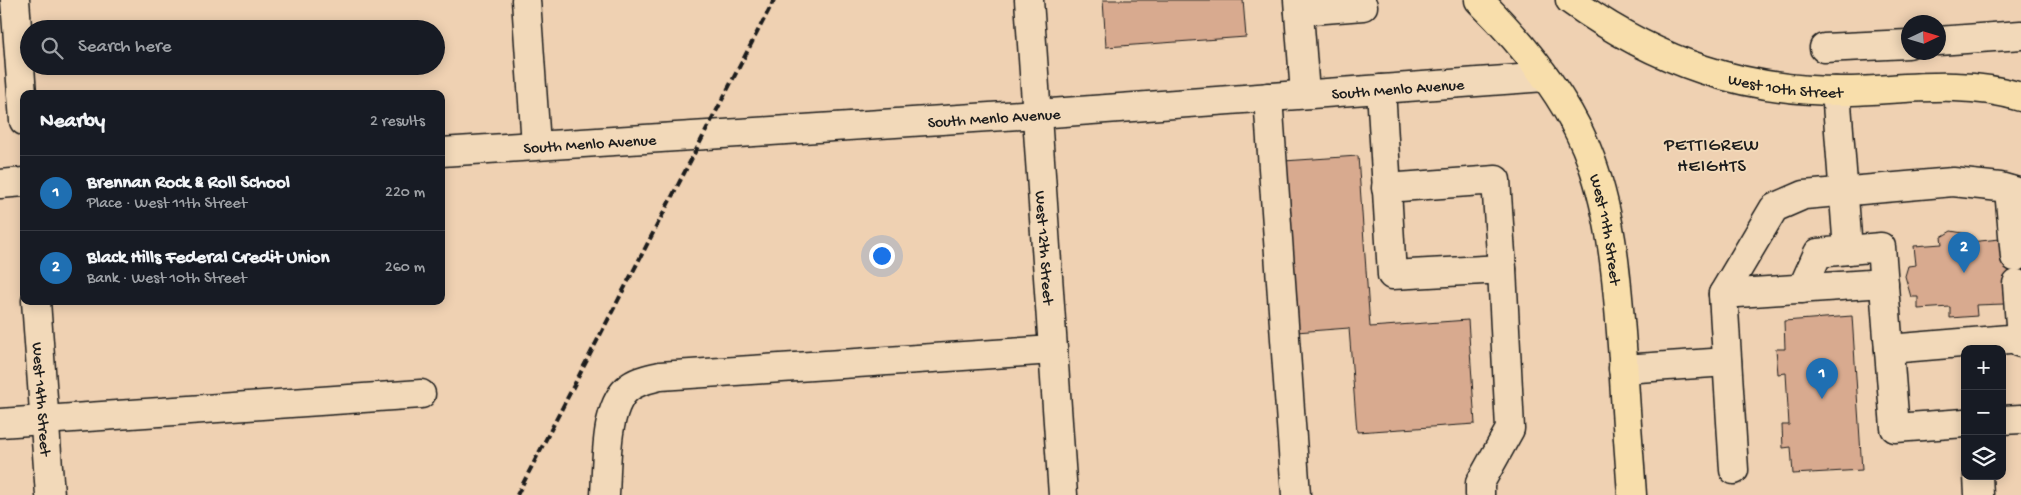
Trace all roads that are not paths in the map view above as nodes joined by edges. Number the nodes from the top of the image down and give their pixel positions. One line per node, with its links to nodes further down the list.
1 (15, 0): 12 (street)
2 (526, 0): 22 (street)
3 (1029, 0): 21 (street, West 12th Street)
4 (1479, 0): 14 (main road, West 11th Street)
5 (1570, 0): 17 (main road, West 10th Street)
6 (1298, 6): 7 (street); 18 (street)
7 (1363, 6)
8 (2021, 34): 9 (street)
9 (1946, 40)
10 (1901, 44): 11 (street)
11 (1824, 48)
12 (20, 67)
13 (21, 75): 16 (street)
14 (1545, 77): 15 (street, South Menlo Avenue); 42 (main road, West 11th Street)
15 (1381, 89): 18 (street, South Menlo Avenue); 26 (street)
16 (22, 90)
17 (1836, 91): 19 (main road, West 10th Street); 27 (street)
18 (1305, 94): 20 (street, South Menlo Avenue)
19 (2021, 96)
20 (1268, 97): 21 (street, South Menlo Avenue); 54 (street)
21 (1037, 114): 22 (street, South Menlo Avenue); 40 (street, West 12th Street)
22 (536, 145): 23 (street, South Menlo Avenue)
23 (445, 152)
24 (20, 182): 25 (street)
25 (0, 184)
26 (1386, 188): 31 (street); 31 (street)
27 (1844, 192): 28 (street); 29 (street); 35 (street)
28 (2015, 192): 30 (street)
29 (1848, 250): 32 (street); 34 (street)
30 (2015, 257)
31 (1502, 269): 55 (street)
32 (1884, 283): 34 (street); 39 (street)
33 (2017, 284): 37 (street)
34 (1802, 289): 35 (street)
35 (1722, 294): 41 (street)
36 (36, 305): 45 (street, West 14th Street)
37 (2021, 338): 38 (street); 39 (street)
38 (2021, 343)
39 (1888, 349): 48 (street)
40 (1053, 350): 52 (street); 53 (street, West 12th Street)
41 (1727, 362): 42 (street); 49 (street)
42 (1623, 369): 56 (main road, West 11th Street)
43 (421, 394): 45 (street)
44 (2021, 419): 46 (street)
45 (45, 420): 47 (street); 51 (street, West 14th Street)
46 (2006, 420)
47 (0, 423)
48 (1961, 423)
49 (1734, 470)
50 (1978, 480): 57 (street)
51 (50, 495)
52 (605, 495)
53 (1063, 495)
54 (1296, 495)
55 (1480, 495)
56 (1632, 495)
57 (1979, 495)

